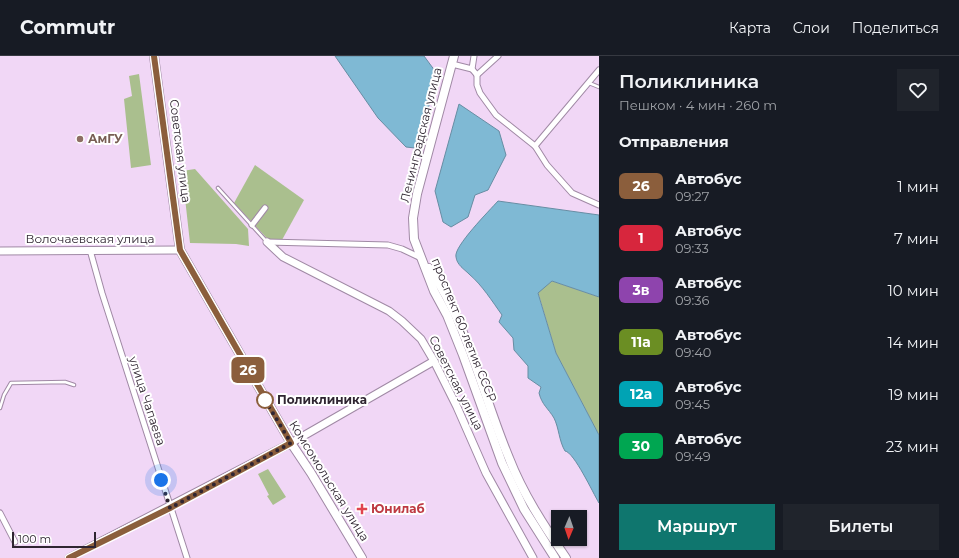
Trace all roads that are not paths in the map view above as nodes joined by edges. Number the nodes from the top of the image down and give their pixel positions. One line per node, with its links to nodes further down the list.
1 (154, 56): 17 (main road, Советская улица)
2 (474, 56): 5 (street)
3 (498, 56): 7 (street)
4 (453, 60): 5 (street, Ленинградская улица); 19 (main road, Ленинградская улица)
5 (472, 69): 7 (street)
6 (599, 70): 8 (street)
7 (478, 75): 10 (street)
8 (589, 83): 9 (lane); 10 (street)
9 (599, 87)
10 (535, 146): 12 (street)
11 (218, 188): 14 (lane, Советская улица)
12 (599, 205)
13 (265, 208): 14 (street)
14 (252, 225): 15 (lane, Советская улица)
15 (267, 242): 19 (street); 21 (main road, Советская улица)
16 (90, 250): 17 (main road, Волочаевская улица); 18 (main road, Волочаевская улица); 25 (street, улица Чапаева)
17 (180, 250): 24 (main road, Комсомольская улица)
18 (0, 251)
19 (421, 258): 20 (main road, проспект 60-летия СССР)
20 (467, 353): 32 (main road, проспект 60-летия СССР); 33 (main road, проспект 60-летия СССР)
21 (434, 361): 24 (main road); 31 (main road, Советская улица)
22 (74, 385): 23 (lane)
23 (0, 408)
24 (291, 443): 25 (main road); 30 (main road, Комсомольская улица)
25 (170, 508): 28 (main road); 29 (street, улица Чапаева)
26 (0, 513): 27 (street)
27 (14, 542)
28 (69, 558)
29 (187, 558)
30 (362, 558)
31 (533, 558)
32 (555, 558)
33 (566, 558)

